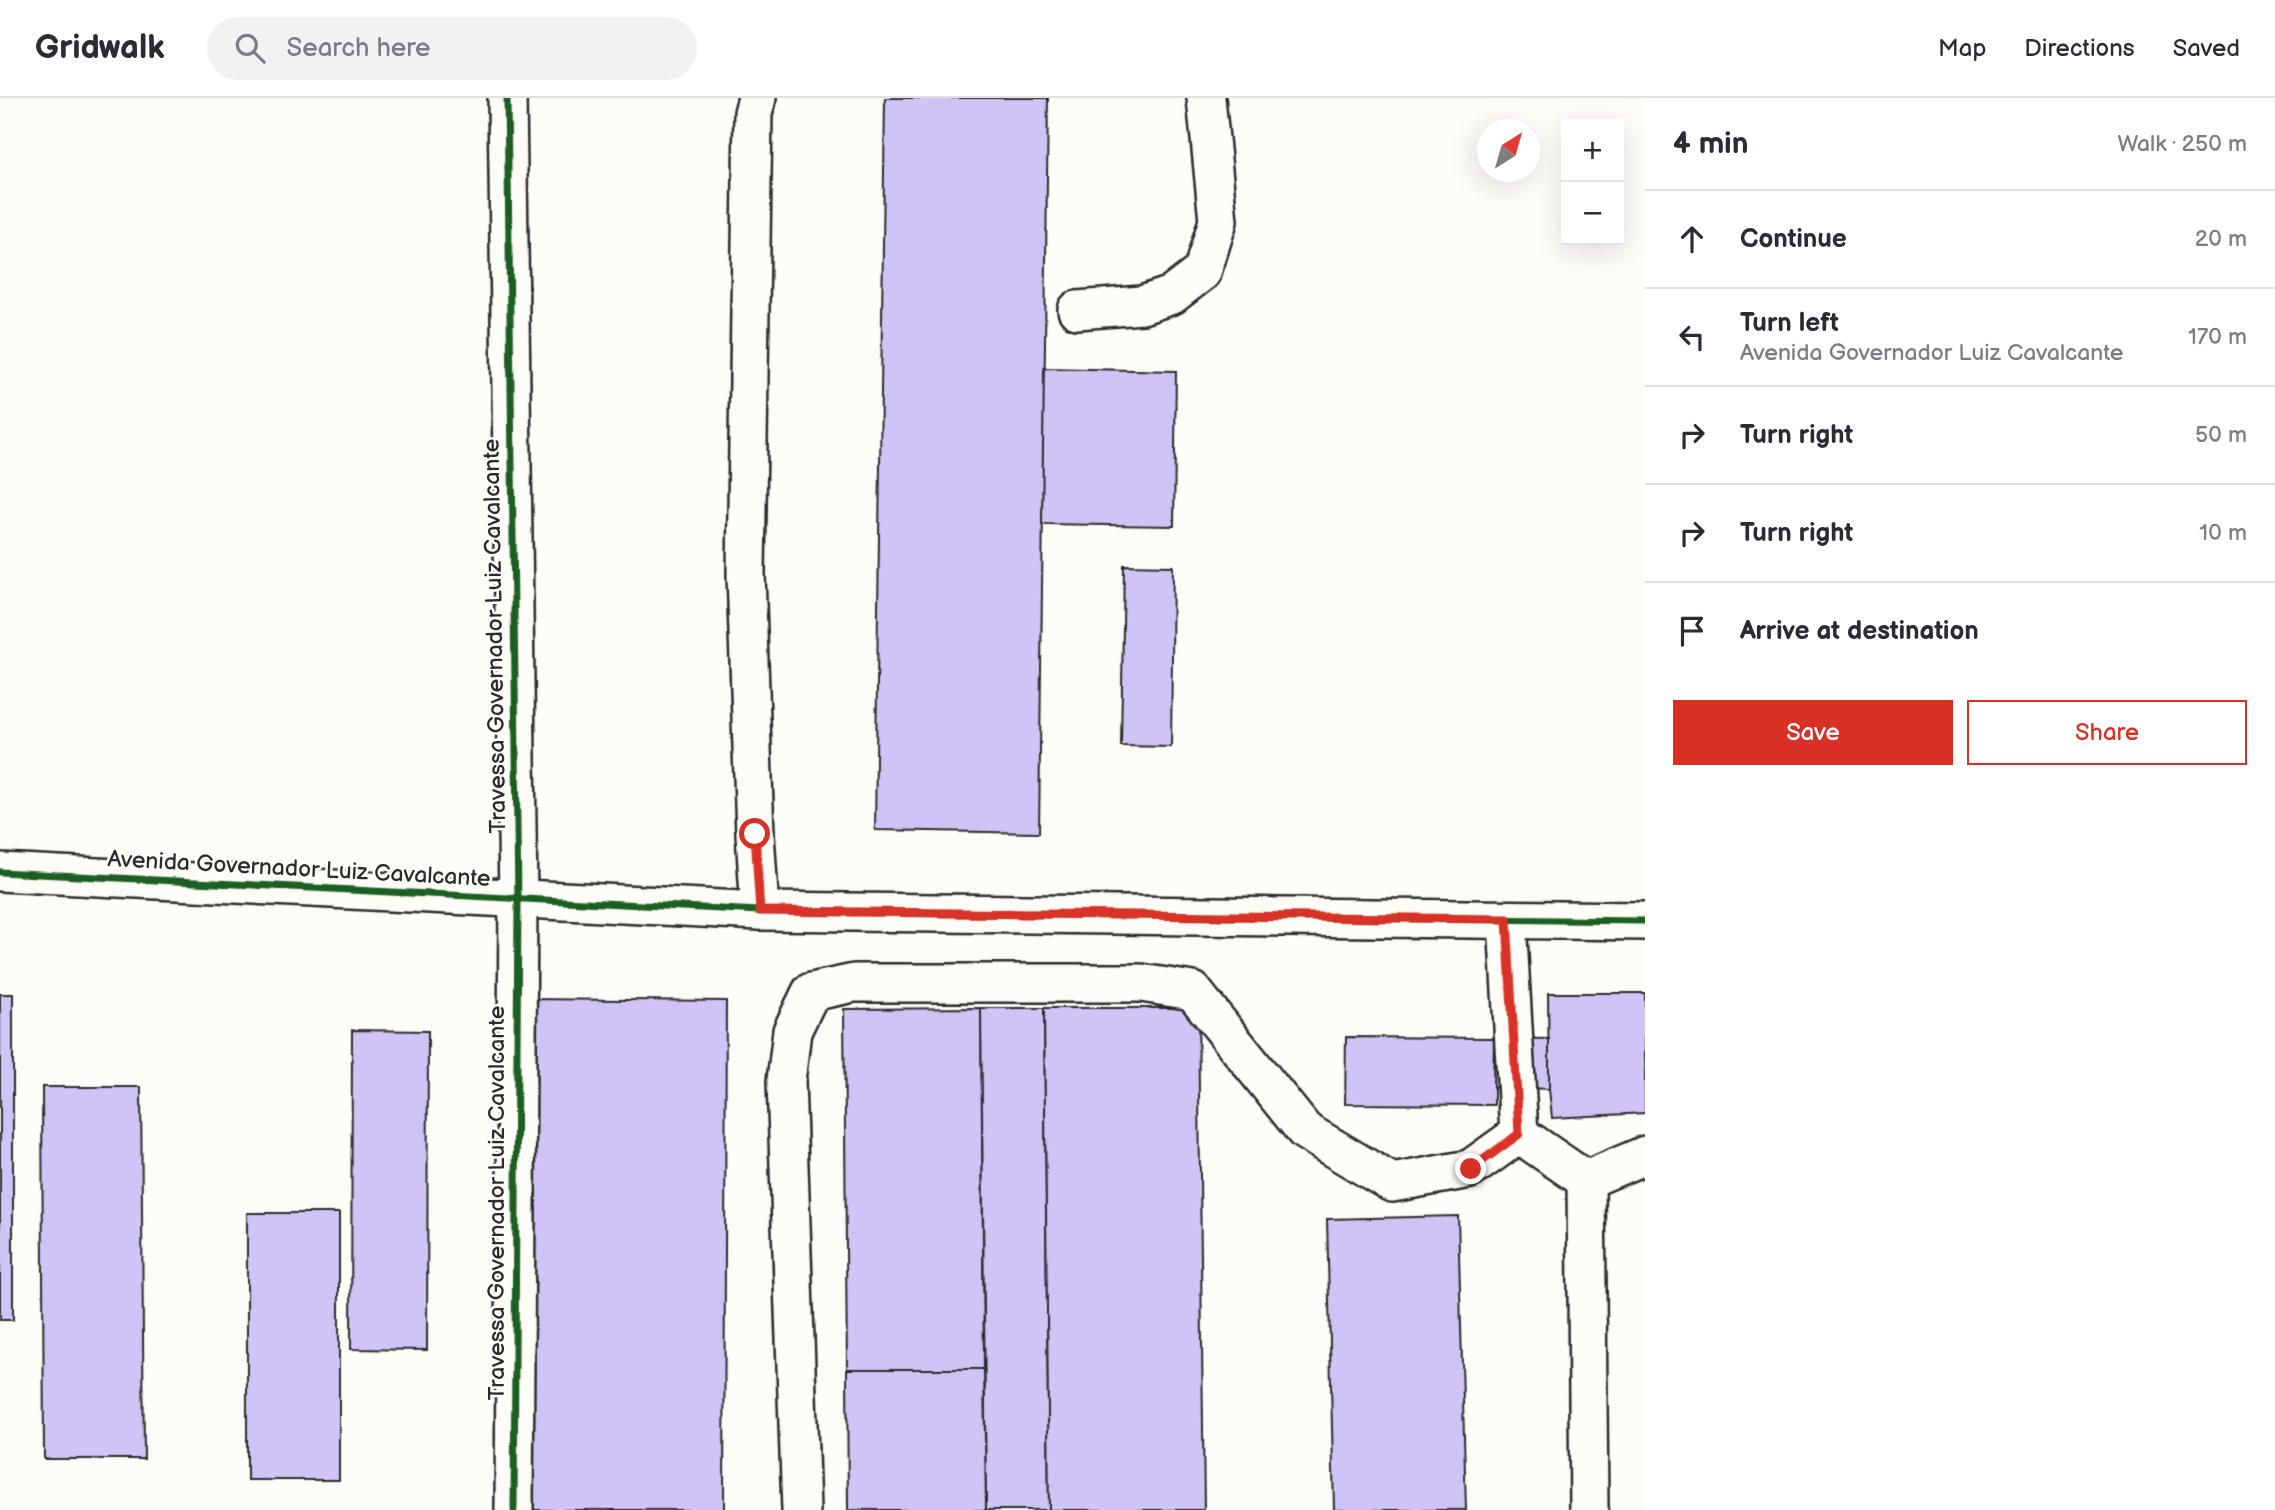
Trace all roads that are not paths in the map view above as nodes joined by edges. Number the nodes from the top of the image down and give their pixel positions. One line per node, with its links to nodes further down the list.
1 (507, 98): 6 (street, Travessa Governador Luiz Cavalcante)
2 (757, 98): 7 (street)
3 (1206, 98): 4 (street)
4 (1077, 310)
5 (0, 872): 6 (street, Avenida Governador Luiz Cavalcante)
6 (518, 900): 7 (street, Avenida Governador Luiz Cavalcante); 13 (street, Travessa Governador Luiz Cavalcante)
7 (760, 911): 8 (street, Avenida Governador Luiz Cavalcante)
8 (1507, 919): 9 (street, Avenida Governador Luiz Cavalcante); 10 (street)
9 (1645, 920)
10 (1519, 1134): 12 (street); 14 (street)
11 (1645, 1155): 12 (street)
12 (1586, 1180): 15 (street)
13 (514, 1510)
14 (801, 1510)
15 (1589, 1510)

